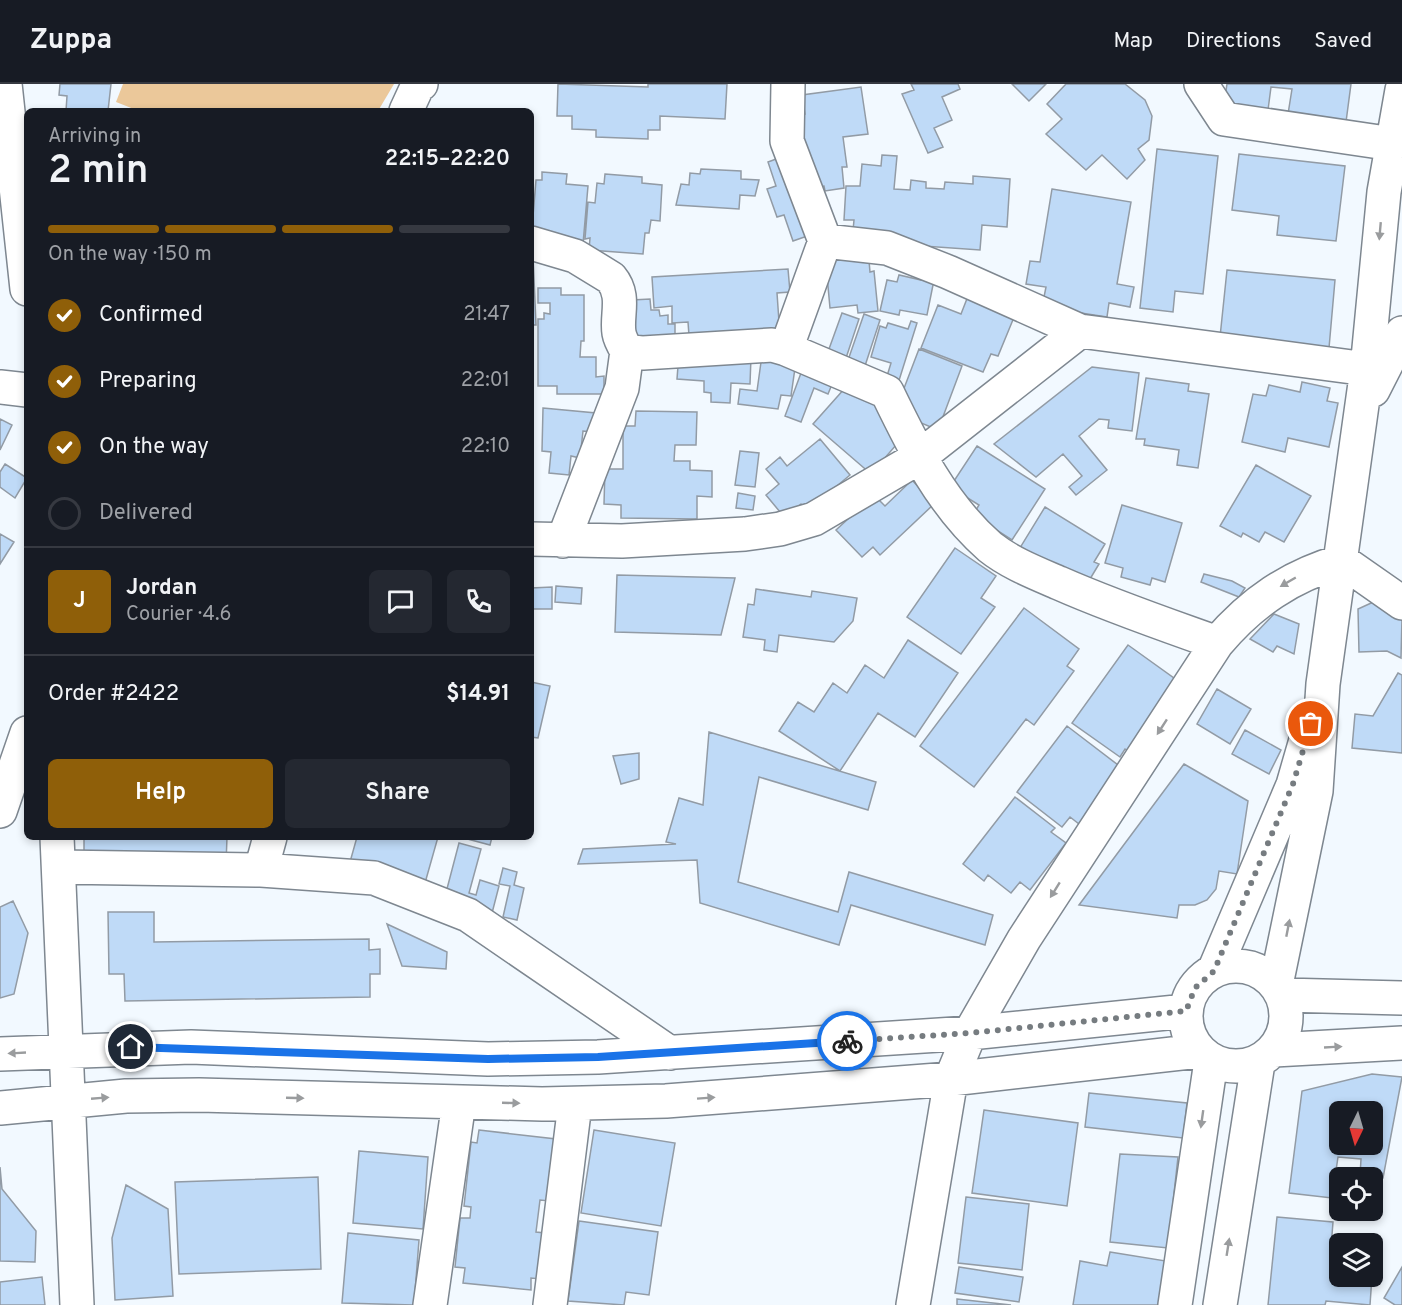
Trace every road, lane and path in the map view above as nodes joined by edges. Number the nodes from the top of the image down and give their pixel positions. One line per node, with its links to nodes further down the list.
1 (5, 84): 9 (street)
2 (788, 84): 7 (street)
3 (1201, 84): 5 (street)
4 (1402, 90): 5 (street)
5 (1394, 144): 6 (street)
6 (1393, 194): 14 (street, one-way to 14)
7 (825, 241): 10 (street); 12 (street)
8 (534, 244): 13 (street)
9 (24, 261)
10 (1080, 331): 14 (street); 18 (street)
11 (1402, 333): 17 (street)
12 (786, 349): 13 (street); 18 (street)
13 (627, 351): 19 (street)
14 (1367, 369): 17 (street)
15 (0, 387): 16 (street)
16 (24, 390)
17 (1358, 428): 20 (street)
18 (918, 458): 19 (street); 22 (street)
19 (547, 540)
20 (1342, 561): 21 (street); 22 (street, one-way to 22); 23 (street)
21 (1402, 603)
22 (1217, 643): 33 (street, one-way to 33)
23 (1323, 684): 29 (street); 30 (street, one-way to 23)
24 (24, 742): 25 (street)
25 (0, 811)
26 (269, 840): 28 (street)
27 (58, 852): 28 (street); 35 (street)
28 (261, 870): 36 (street)
29 (1214, 971): 30 (street); 32 (street)
30 (1280, 990): 31 (street); 39 (street)
31 (1402, 998)
32 (1186, 1011): 33 (street); 38 (street)
33 (970, 1033): 36 (street); 40 (street)
34 (1402, 1043): 39 (street, one-way to 34)
35 (64, 1051): 36 (street); 37 (street, one-way to 37); 41 (street)
36 (670, 1053)
37 (0, 1054)
38 (1205, 1056): 39 (street); 40 (street); 49 (street, one-way to 49)
39 (1266, 1056): 50 (street, one-way to 39)
40 (951, 1079): 43 (street, one-way to 40); 48 (street)
41 (66, 1101): 42 (street, one-way to 42); 44 (street); 45 (street)
42 (459, 1102): 43 (street, one-way to 43); 46 (street)
43 (575, 1104): 47 (street)
44 (0, 1108)
45 (76, 1305)
46 (430, 1305)
47 (550, 1305)
48 (914, 1305)
49 (1175, 1305)
50 (1220, 1305)

